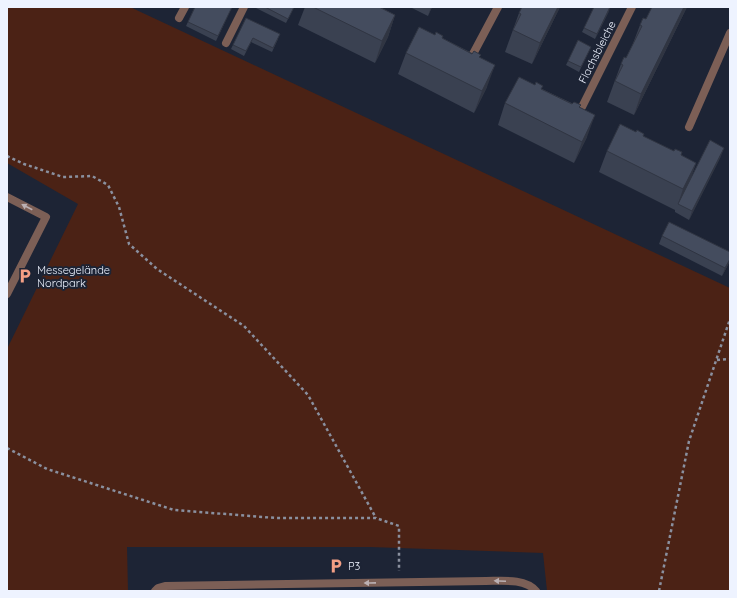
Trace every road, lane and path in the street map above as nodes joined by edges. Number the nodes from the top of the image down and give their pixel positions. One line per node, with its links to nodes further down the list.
1 (185, 7): 5 (lane)
2 (244, 7): 7 (lane)
3 (498, 7): 8 (lane)
4 (632, 7): 9 (lane, Flachsbleiche)
5 (179, 18)
6 (730, 32): 10 (lane)
7 (226, 43)
8 (473, 54)
9 (582, 107)
10 (689, 127)
11 (7, 156): 18 (path)
12 (7, 197): 13 (lane, one-way to 12)
13 (7, 294)
14 (730, 319): 16 (path)
15 (730, 359): 16 (path)
16 (716, 360): 22 (path)
17 (7, 448): 18 (path)
18 (376, 518): 19 (path)
19 (399, 557)
20 (155, 591): 21 (lane, one-way to 20)
21 (536, 591)
22 (659, 591)

